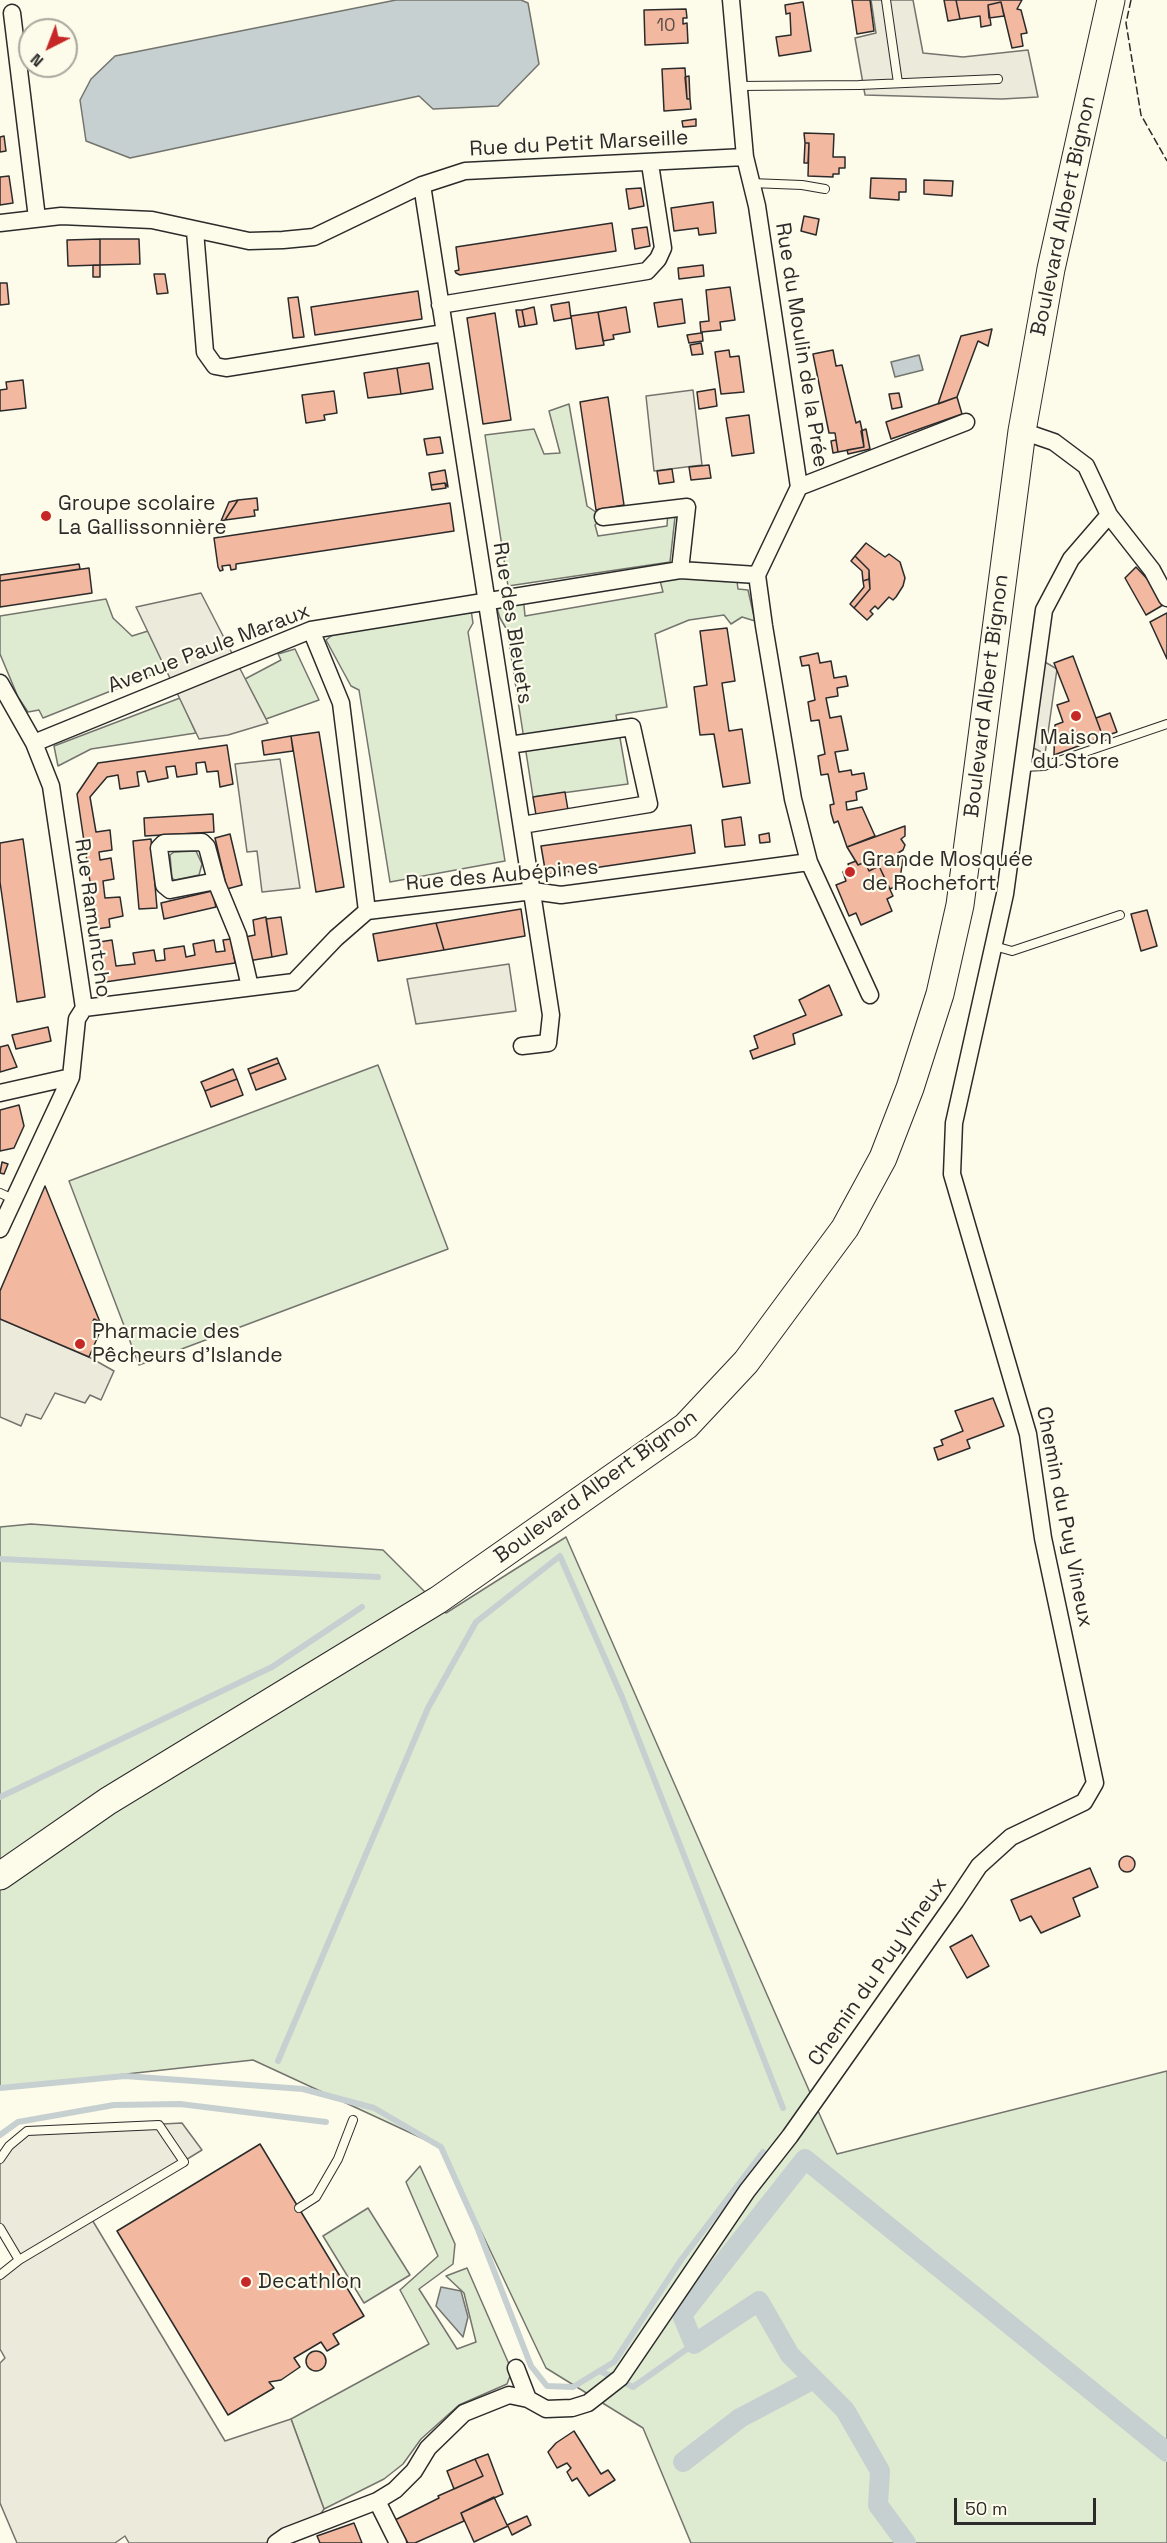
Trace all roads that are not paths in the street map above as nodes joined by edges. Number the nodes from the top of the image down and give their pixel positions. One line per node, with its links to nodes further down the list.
1 (731, 0): 7 (street, Rue du Moulin de la Prée)
2 (886, 0): 6 (lane)
3 (1112, 0): 19 (main road, Boulevard Albert Bignon)
4 (12, 13): 13 (street)
5 (998, 79): 6 (lane)
6 (898, 83): 7 (lane)
7 (738, 86): 8 (street, Rue du Moulin de la Prée)
8 (745, 157): 9 (street, Rue du Petit Marseille); 10 (street, Rue du Moulin de la Prée)
9 (650, 164): 11 (street, Rue du Petit Marseille); 16 (street)
10 (751, 183): 12 (lane); 20 (street, Rue du Moulin de la Prée)
11 (422, 185): 15 (street, Rue du Petit Marseille); 16 (street, Rue des Bleuets)
12 (825, 189)
13 (37, 218): 14 (street, Rue du Petit Marseille); 15 (street, Rue du Petit Marseille)
14 (0, 223)
15 (195, 231): 17 (street)
16 (440, 305): 17 (street, Rue des Bleuets)
17 (444, 333): 26 (street, Rue des Bleuets)
18 (966, 422): 20 (street)
19 (1022, 431): 21 (street); 48 (main road, Boulevard Albert Bignon)
20 (800, 487): 24 (street, Rue du Moulin de la Prée)
21 (1109, 515): 25 (street); 32 (street, Chemin du Puy Vineux)
22 (603, 517): 23 (street)
23 (680, 570): 24 (street, Avenue Paule Maraux); 26 (street, Avenue Paule Maraux)
24 (757, 575): 34 (street)
25 (1167, 598)
26 (485, 601): 27 (street, Avenue Paule Maraux); 31 (street, Rue des Bleuets)
27 (311, 630): 30 (street, Avenue Paule Maraux); 37 (street)
28 (0, 683): 30 (street)
29 (1167, 724): 32 (lane)
30 (34, 743): 42 (street, Rue Ramuntcho)
31 (508, 745): 33 (street, Rue des Bleuets); 33 (street)
32 (1023, 767): 39 (street, Chemin du Puy Vineux)
33 (522, 825): 36 (street, Rue des Bleuets)
34 (809, 862): 36 (street, Rue des Aubépines); 41 (street)
35 (216, 881): 40 (street)
36 (533, 891): 37 (street, Rue des Aubépines); 43 (street, Rue des Bleuets)
37 (367, 911): 40 (street)
38 (1120, 915): 39 (lane)
39 (994, 946): 58 (street, Chemin du Puy Vineux)
40 (250, 987): 42 (street)
41 (870, 995)
42 (84, 1008): 44 (street, Rue Ramuntcho)
43 (522, 1046)
44 (71, 1077): 45 (street); 46 (street, Rue Ramuntcho)
45 (0, 1093)
46 (7, 1196): 47 (street, Rue Ramuntcho)
47 (0, 1228)
48 (108, 1801): 49 (main road, Boulevard Albert Bignon); 50 (main road, Boulevard Albert Bignon)
49 (0, 1854)
50 (0, 1876)
51 (353, 2120): 53 (lane)
52 (0, 2159): 55 (lane)
53 (298, 2208)
54 (0, 2228): 55 (lane)
55 (19, 2260): 56 (lane)
56 (0, 2274)
57 (516, 2368): 58 (street)
58 (528, 2399): 59 (street, Chemin du Puy Vineux)
59 (377, 2501): 60 (street, Chemin du Puy Vineux); 61 (street)
60 (276, 2543)
61 (398, 2543)

